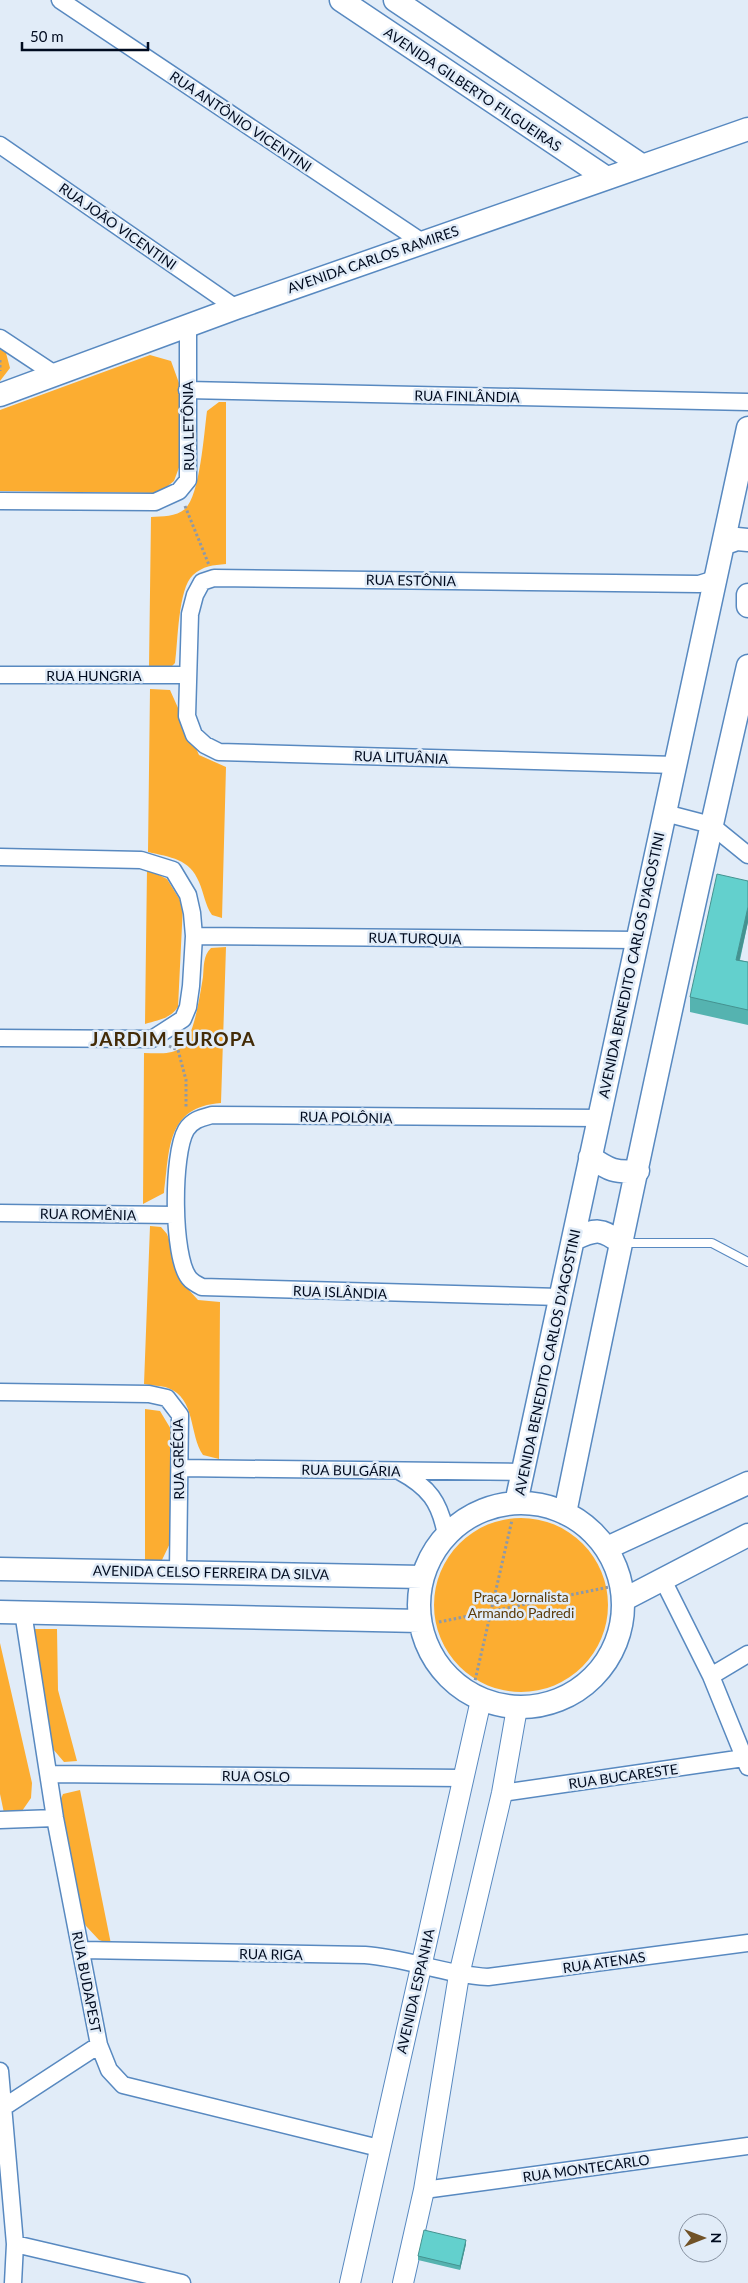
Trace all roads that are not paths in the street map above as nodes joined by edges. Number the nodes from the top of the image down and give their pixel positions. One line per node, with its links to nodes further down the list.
1 (60, 0): 10 (street, RUA ANTÔNIO VICENTINI)
2 (341, 0): 7 (main road, AVENIDA GILBERTO FILGUEIRAS)
3 (395, 0): 4 (main road)
4 (575, 121): 7 (main road); 8 (main road)
5 (748, 128): 8 (main road, AVENIDA CARLOS RAMIRES)
6 (0, 145): 11 (street, RUA JOÃO VICENTINI)
7 (558, 146): 9 (main road, AVENIDA GILBERTO FILGUEIRAS)
8 (641, 165): 9 (main road, AVENIDA CARLOS RAMIRES)
9 (605, 177): 10 (main road, AVENIDA CARLOS RAMIRES)
10 (422, 242): 11 (main road, AVENIDA CARLOS RAMIRES)
11 (236, 308): 12 (main road, AVENIDA CARLOS RAMIRES)
12 (188, 326): 14 (main road, AVENIDA CARLOS RAMIRES); 15 (street, RUA LETÔNIA)
13 (0, 338): 14 (street)
14 (56, 375): 16 (main road, AVENIDA CARLOS RAMIRES)
15 (186, 390): 17 (street, RUA FINLÂNDIA); 19 (street, RUA LETÔNIA)
16 (0, 395)
17 (748, 402)
18 (748, 428): 21 (main road, AVENIDA BENEDITO CARLOS D'AGOSTINI)
19 (0, 501)
20 (748, 540): 21 (main road)
21 (723, 544): 22 (main road, AVENIDA BENEDITO CARLOS D'AGOSTINI)
22 (715, 579): 27 (street, RUA ESTÔNIA); 28 (main road, AVENIDA BENEDITO CARLOS D'AGOSTINI)
23 (748, 595): 24 (main road)
24 (748, 606)
25 (748, 666): 30 (main road)
26 (0, 675): 27 (street, RUA HUNGRIA)
27 (188, 675): 28 (street, RUA LITUÂNIA)
28 (675, 765): 29 (main road, AVENIDA BENEDITO CARLOS D'AGOSTINI)
29 (665, 812): 30 (street); 34 (main road, AVENIDA BENEDITO CARLOS D'AGOSTINI)
30 (711, 825): 31 (street); 38 (main road)
31 (748, 855)
32 (0, 857): 33 (street)
33 (194, 936): 34 (street, RUA TURQUIA); 35 (street)
34 (637, 940): 36 (main road, AVENIDA BENEDITO CARLOS D'AGOSTINI)
35 (0, 1038)
36 (598, 1118): 37 (main road, AVENIDA BENEDITO CARLOS D'AGOSTINI); 40 (street, RUA POLÔNIA)
37 (590, 1157): 38 (main road); 41 (main road, AVENIDA BENEDITO CARLOS D'AGOSTINI)
38 (638, 1171): 42 (main road)
39 (0, 1213): 40 (street, RUA ROMÊNIA)
40 (175, 1215): 44 (street, RUA ISLÂNDIA)
41 (574, 1239): 42 (main road); 44 (main road, AVENIDA BENEDITO CARLOS D'AGOSTINI)
42 (621, 1243): 43 (lane); 51 (main road)
43 (748, 1262)
44 (559, 1297): 48 (main road, AVENIDA BENEDITO CARLOS D'AGOSTINI)
45 (0, 1392): 46 (street, RUA GRÉCIA)
46 (180, 1468): 47 (street, RUA BULGÁRIA); 56 (street, RUA GRÉCIA)
47 (397, 1470): 48 (street, RUA BULGÁRIA); 52 (street)
48 (521, 1472): 50 (main road, AVENIDA BENEDITO CARLOS D'AGOSTINI)
49 (748, 1483): 54 (main road)
50 (516, 1503): 51 (main road); 52 (main road)
51 (565, 1513): 54 (main road)
52 (446, 1535): 57 (main road)
53 (748, 1535): 58 (main road)
54 (607, 1548): 59 (main road)
55 (0, 1569): 56 (main road, AVENIDA CELSO FERREIRA DA SILVA)
56 (178, 1571): 57 (main road, AVENIDA CELSO FERREIRA DA SILVA)
57 (422, 1578): 62 (main road)
58 (663, 1580): 59 (main road); 64 (street)
59 (621, 1593): 66 (main road)
60 (0, 1612): 61 (main road)
61 (23, 1612): 62 (main road); 68 (street, RUA BUDAPEST)
62 (420, 1623): 65 (main road)
63 (748, 1654): 64 (street)
64 (711, 1676): 67 (street)
65 (477, 1697): 66 (main road); 69 (street, AVENIDA ESPANHA)
66 (517, 1708): 70 (street)
67 (746, 1762): 70 (street, RUA BUCARESTE)
68 (49, 1774): 69 (street, RUA OSLO); 71 (street, RUA BUDAPEST)
69 (462, 1778): 75 (street, AVENIDA ESPANHA)
70 (502, 1793): 76 (street)
71 (55, 1818): 72 (street); 74 (street, RUA BUDAPEST)
72 (0, 1820)
73 (748, 1943): 76 (street, RUA ATENAS)
74 (81, 1950): 75 (street, RUA RIGA); 77 (street, RUA BUDAPEST)
75 (420, 1966): 76 (street, RUA RIGA); 81 (street, AVENIDA ESPANHA)
76 (459, 1975): 82 (street)
77 (99, 2045): 79 (street); 81 (street, RUA BUDAPEST)
78 (0, 2071): 79 (street)
79 (4, 2107): 83 (street)
80 (748, 2146): 82 (street, RUA MONTECARLO)
81 (379, 2148): 86 (street, AVENIDA ESPANHA)
82 (424, 2190): 87 (street)
83 (15, 2244): 84 (street); 85 (street)
84 (13, 2283)
85 (182, 2283)
86 (350, 2283)
87 (403, 2283)

